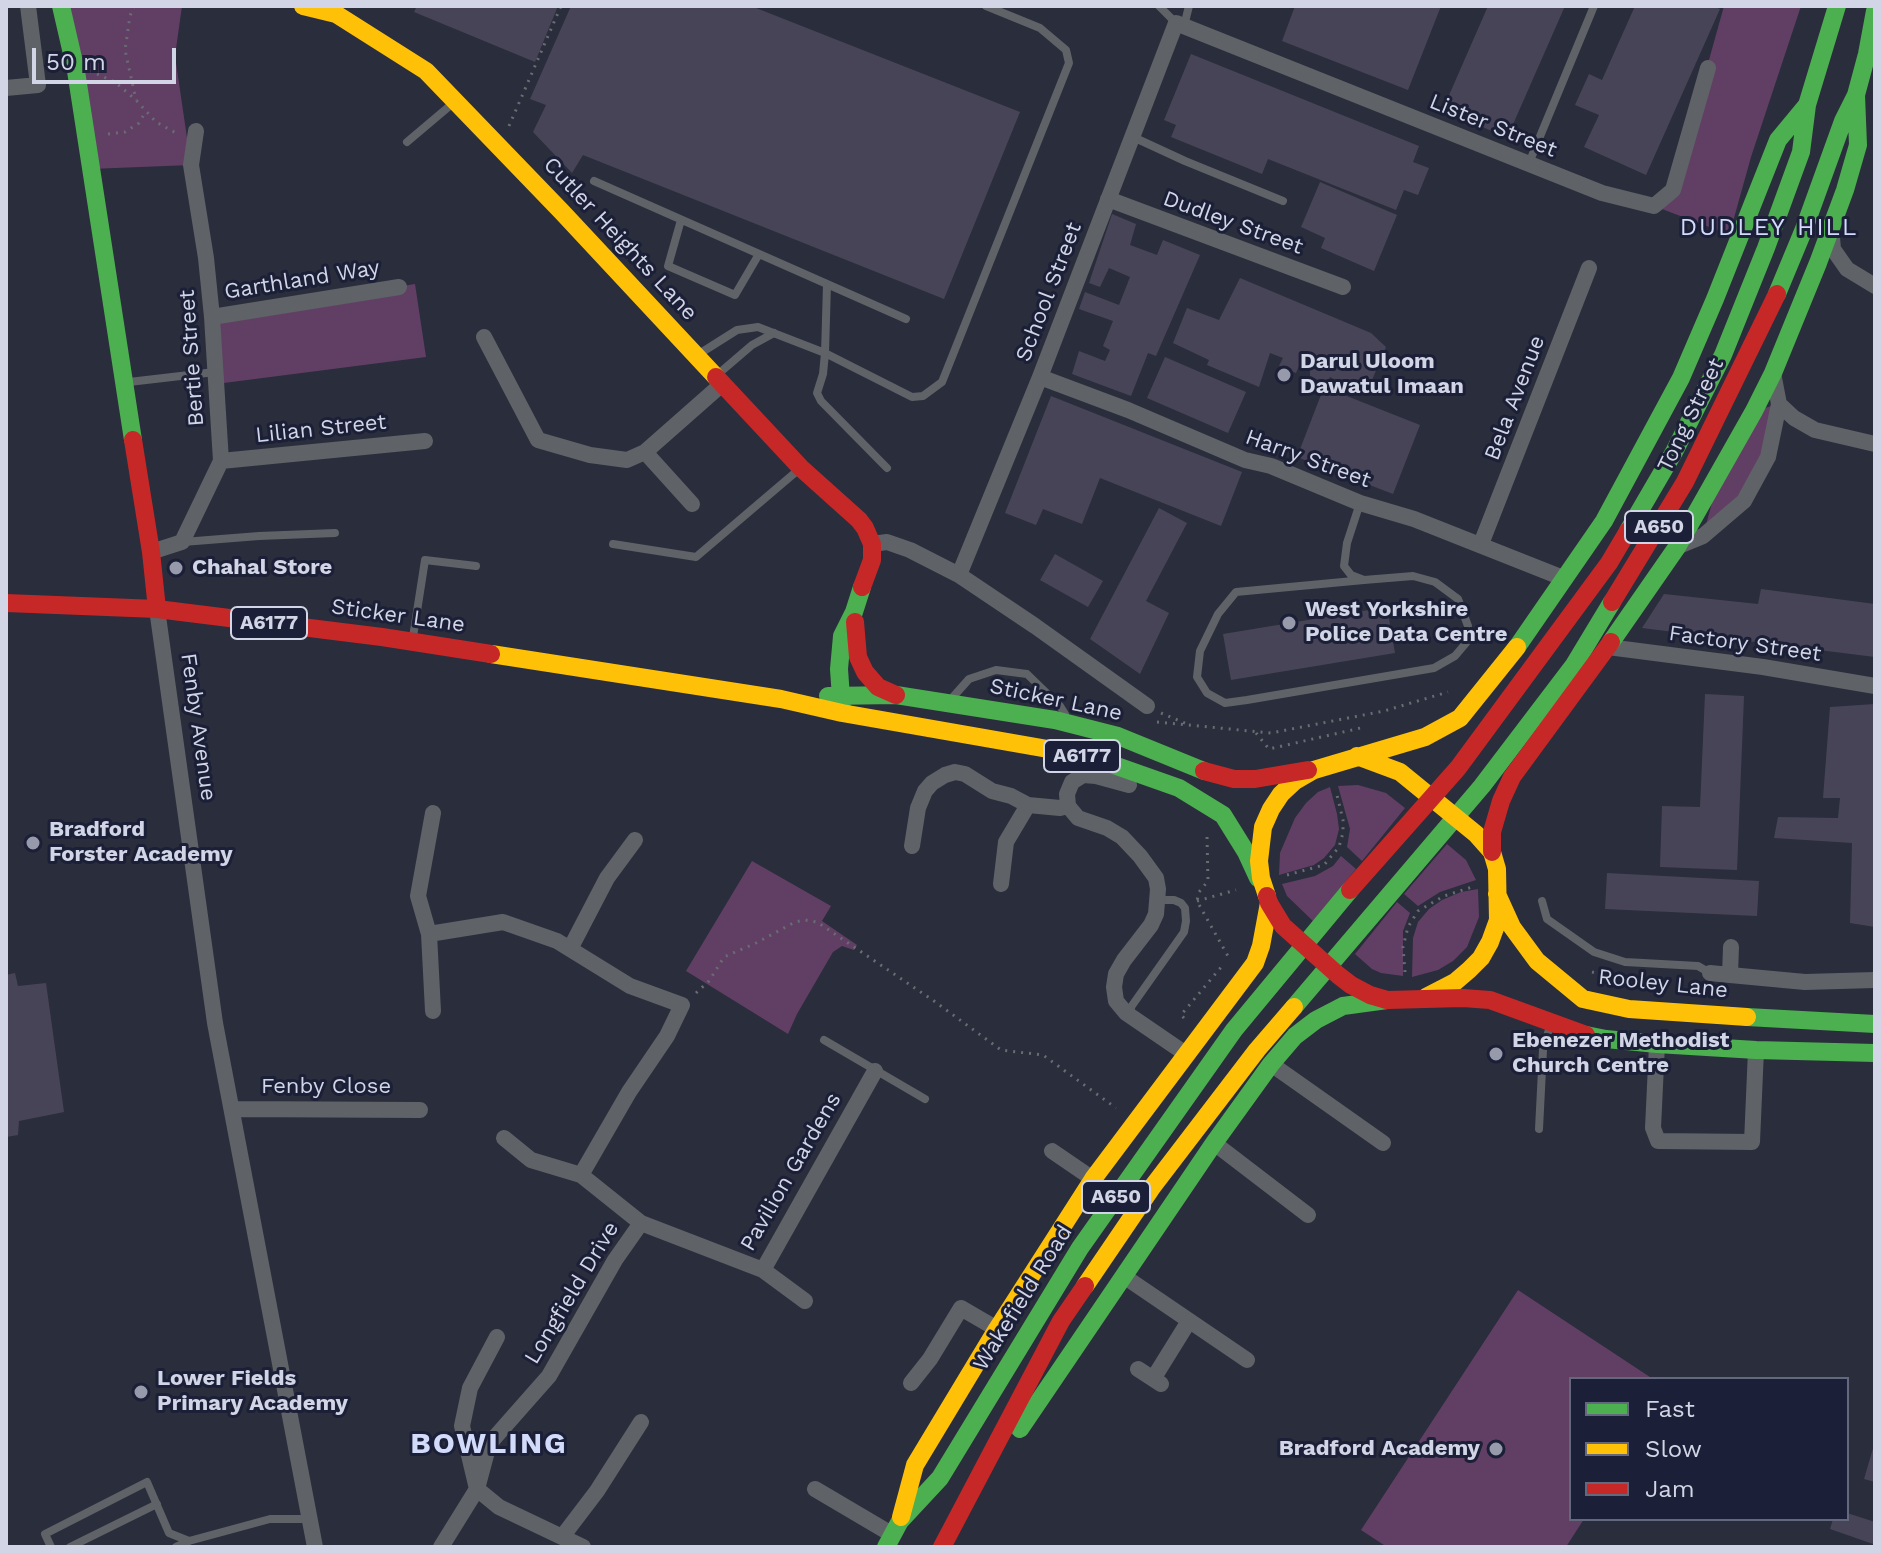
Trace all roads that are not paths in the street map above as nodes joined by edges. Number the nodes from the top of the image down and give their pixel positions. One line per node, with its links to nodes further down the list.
1 (28, 6): 13 (street)
2 (61, 6): 42 (main road, Fenby Avenue)
3 (303, 6): 9 (main road, Cutler Heights Lane)
4 (986, 6): 36 (lane)
5 (1159, 6): 11 (lane)
6 (1189, 6): 11 (lane)
7 (1594, 6): 20 (lane)
8 (1837, 6): 16 (main road, Tong Street / A650)
9 (337, 10): 15 (main road, Cutler Heights Lane)
10 (1875, 11): 14 (main road, Tong Street / A650)
11 (1180, 25): 18 (street, School Street); 20 (street, Lister Street)
12 (1708, 68): 20 (street, Lister Street)
13 (6, 88)
14 (1856, 95): 25 (main road); 89 (main road, Tong Street / A650)
15 (456, 101): 19 (lane); 37 (main road, Cutler Heights Lane)
16 (1807, 105): 61 (main road); 84 (main road, Tong Street / A650)
17 (196, 134): 32 (street, Bertie Street)
18 (1132, 137): 22 (street, School Street); 23 (lane)
19 (407, 142)
20 (1529, 164)
21 (594, 181): 24 (lane)
22 (1108, 199): 31 (street, Dudley Street); 40 (street, School Street)
23 (1283, 201)
24 (681, 220): 26 (lane); 26 (lane)
25 (1831, 228): 29 (street); 39 (main road)
26 (759, 254): 28 (lane)
27 (1589, 268): 56 (street, Bela Avenue)
28 (827, 284): 33 (lane); 36 (lane)
29 (1875, 286)
30 (399, 287): 32 (street, Garthland Way)
31 (1343, 287)
32 (212, 317): 38 (street, Bertie Street)
33 (906, 319)
34 (774, 333): 36 (lane); 37 (lane); 41 (lane)
35 (484, 337): 46 (street)
36 (825, 353): 49 (lane)
37 (696, 355): 41 (main road, Cutler Heights Lane)
38 (216, 372): 42 (lane); 47 (street, Bertie Street)
39 (1773, 373): 43 (street); 57 (main road)
40 (1040, 377): 50 (street, Harry Street); 60 (street, School Street)
41 (719, 381): 46 (street); 48 (main road, Cutler Heights Lane)
42 (124, 382): 58 (main road, Fenby Avenue)
43 (1779, 404): 45 (street); 57 (street)
44 (425, 441): 47 (street, Lilian Street)
45 (1875, 444)
46 (645, 452): 51 (street)
47 (221, 461): 53 (street, Bertie Street)
48 (801, 468): 54 (lane); 55 (main road, Cutler Heights Lane)
49 (887, 468)
50 (1360, 503): 56 (street, Harry Street); 62 (lane)
51 (692, 504)
52 (335, 533): 53 (lane)
53 (182, 542): 58 (street)
54 (613, 544)
55 (872, 544): 60 (street); 65 (main road)
56 (1481, 544): 61 (street, Harry Street)
57 (1677, 547): 67 (main road)
58 (151, 552): 64 (main road, Fenby Avenue)
59 (476, 566): 66 (lane)
60 (959, 575): 72 (street)
61 (1563, 578): 74 (main road)
62 (1364, 580): 62 (lane)
63 (6, 603): 64 (main road, Sticker Lane / A6177)
64 (157, 609): 66 (main road, Sticker Lane / A6177); 110 (street, Fenby Avenue)
65 (854, 612): 69 (main road); 71 (main road)
66 (412, 642): 71 (main road, Sticker Lane / A6177)
67 (1608, 647): 68 (street, Factory Street); 82 (main road)
68 (1875, 686)
69 (896, 695): 70 (main road, Sticker Lane / A6177); 71 (main road, Sticker Lane / A6177)
70 (947, 703): 73 (main road, Sticker Lane / A6177); 73 (lane)
71 (841, 704): 76 (main road, Sticker Lane / A6177)
72 (1147, 706)
73 (1072, 724): 75 (main road, Sticker Lane / A6177)
74 (1357, 756): 75 (main road); 82 (main road)
75 (1314, 770): 86 (main road)
76 (1179, 788): 78 (street); 86 (main road, Sticker Lane / A6177)
77 (1028, 805): 78 (street); 81 (street); 83 (street)
78 (1068, 806): 87 (street)
79 (433, 813): 90 (street)
80 (635, 840): 92 (street)
81 (912, 846)
82 (1492, 852): 85 (main road)
83 (1001, 884)
84 (1352, 888): 136 (main road, Wakefield Road / A650)
85 (1497, 894): 96 (main road); 101 (main road, Rooley Lane)
86 (1267, 899): 97 (main road); 106 (main road)
87 (1158, 900): 99 (street); 99 (lane)
88 (1542, 901): 93 (lane)
89 (1378, 911): 135 (main road, Wakefield Road / A650)
90 (429, 934): 92 (street); 98 (street)
91 (1731, 947): 94 (street)
92 (570, 949): 117 (street)
93 (1710, 973): 94 (street)
94 (1730, 975): 95 (street)
95 (1875, 980)
96 (1421, 999): 97 (main road); 100 (main road)
97 (1387, 1000): 107 (main road, A650)
98 (433, 1011)
99 (1131, 1016): 106 (street)
100 (1551, 1023): 103 (main road); 112 (lane)
101 (1875, 1024)
102 (824, 1040): 108 (lane)
103 (1657, 1044): 104 (main road); 104 (street)
104 (1756, 1050): 105 (main road)
105 (1875, 1053)
106 (1186, 1054): 118 (main road)
107 (1271, 1064): 114 (main road, A650); 115 (street)
108 (875, 1071): 109 (lane); 121 (street, Pavilion Gardens)
109 (925, 1099)
110 (232, 1109): 111 (street, Fenby Close); 134 (street, Fenby Avenue)
111 (420, 1110)
112 (1539, 1129)
113 (504, 1138): 117 (street, Longfield Drive)
114 (1214, 1143): 119 (street); 122 (main road, A650)
115 (1383, 1143)
116 (1052, 1151): 118 (street)
117 (581, 1175): 120 (street, Longfield Drive)
118 (1093, 1179): 125 (main road)
119 (1308, 1215)
120 (641, 1223): 121 (street, Pavilion Gardens); 131 (street, Longfield Drive)
121 (763, 1270): 123 (street)
122 (1125, 1277): 124 (street); 135 (main road, A650)
123 (805, 1301)
124 (1189, 1321): 127 (street); 128 (street)
125 (997, 1329): 129 (street); 136 (main road)
126 (497, 1337): 131 (street)
127 (1247, 1360)
128 (1138, 1369)
129 (911, 1383)
130 (641, 1422): 137 (street)
131 (477, 1489): 137 (street); 143 (street, Longfield Drive)
132 (815, 1489): 136 (street)
133 (157, 1504): 138 (lane); 139 (lane); 140 (lane)
134 (309, 1519): 138 (lane); 142 (street, Fenby Avenue)
135 (955, 1525): 145 (main road, Wakefield Road / A650)
136 (893, 1534)
137 (562, 1537): 144 (street)
138 (189, 1541): 141 (lane)
139 (51, 1547)
140 (70, 1547)
141 (176, 1547)
142 (315, 1547)
143 (441, 1547)
144 (583, 1547)
145 (942, 1547)

